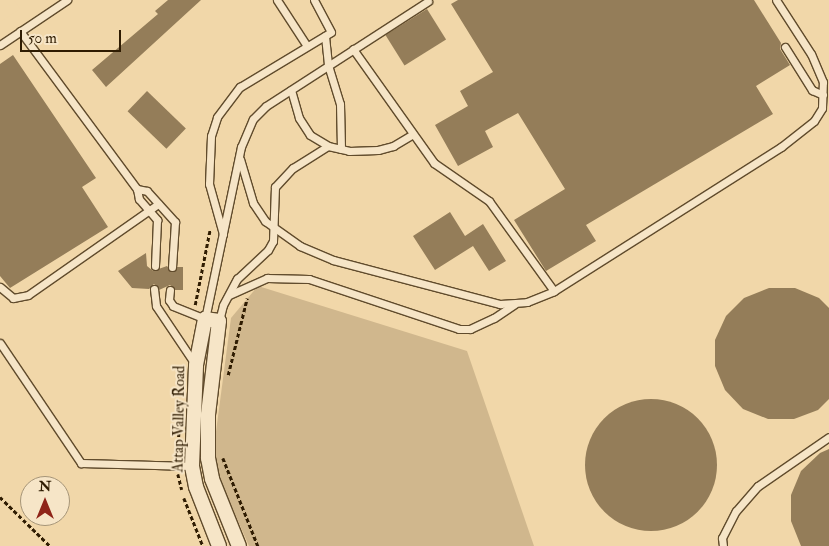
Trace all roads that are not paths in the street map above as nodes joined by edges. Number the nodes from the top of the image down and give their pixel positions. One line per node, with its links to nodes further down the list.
1 (67, 0): 6 (lane)
2 (277, 0): 9 (lane)
3 (314, 0): 7 (lane)
4 (776, 0): 14 (lane)
5 (428, 1): 11 (lane)
6 (20, 31): 8 (lane); 19 (lane)
7 (325, 36): 9 (lane); 12 (lane)
8 (0, 45)
9 (307, 46): 23 (lane)
10 (785, 47): 14 (lane)
11 (353, 49): 12 (lane); 15 (lane)
12 (328, 66): 13 (lane); 17 (lane)
13 (291, 90): 16 (lane); 18 (lane)
14 (823, 95): 29 (lane)
15 (413, 134): 17 (lane); 29 (lane)
16 (328, 146): 17 (lane); 22 (lane)
17 (341, 149)
18 (240, 159): 22 (lane); 23 (lane)
19 (137, 189): 20 (lane); 21 (lane)
20 (158, 204): 21 (lane); 25 (lane)
21 (150, 210): 24 (lane); 26 (lane)
22 (273, 227): 30 (lane); 31 (lane)
23 (223, 235): 32 (lane)
24 (156, 266)
25 (172, 267)
26 (0, 287)
27 (154, 290): 34 (lane)
28 (170, 290): 32 (lane)
29 (554, 291): 31 (lane)
30 (229, 295): 31 (lane); 32 (lane)
31 (515, 304)
32 (212, 320): 34 (street, Attap Valley Road); 38 (street, Attap Valley Road)
33 (0, 343): 36 (lane)
34 (196, 365): 36 (street, Attap Valley Road)
35 (829, 437): 39 (lane)
36 (192, 466): 37 (street, Attap Valley Road)
37 (219, 546)
38 (239, 546)
39 (723, 546)

